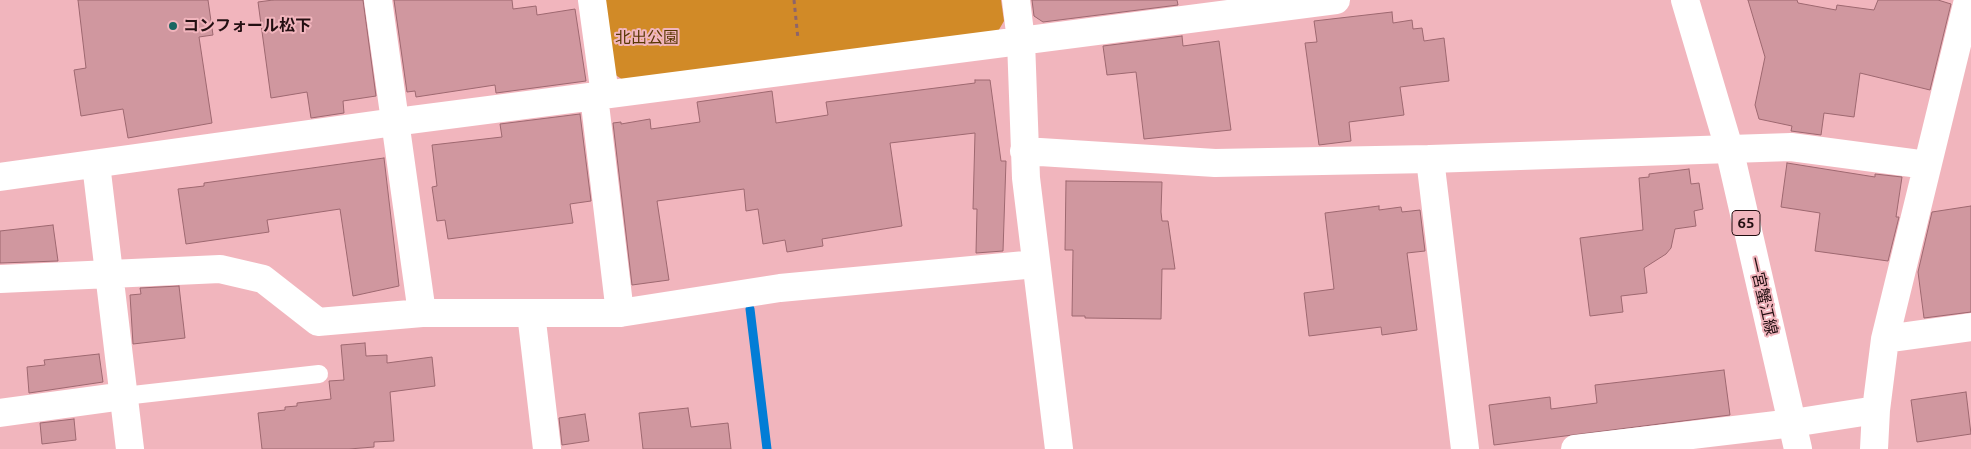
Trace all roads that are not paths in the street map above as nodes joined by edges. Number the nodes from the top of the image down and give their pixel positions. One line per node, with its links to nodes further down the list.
1 (378, 0): 10 (street)
2 (592, 0): 9 (street)
3 (1016, 0): 7 (street)
4 (1336, 0): 7 (street)
5 (1685, 0): 11 (street, 一宮蟹江線 / 65)
6 (1968, 0): 8 (street)
7 (1021, 41): 9 (street); 12 (street)
8 (1959, 80): 15 (street)
9 (600, 96): 10 (street); 22 (street)
10 (395, 122): 14 (street); 20 (street)
11 (1729, 148): 13 (street); 15 (street); 29 (street, 一宮蟹江線 / 65)
12 (1024, 151): 13 (street); 17 (street)
13 (1430, 159): 33 (street)
14 (96, 164): 16 (street); 18 (street)
15 (1927, 165): 24 (street)
16 (0, 177)
17 (1036, 264): 22 (street); 32 (street)
18 (111, 274): 19 (street); 20 (street); 26 (street)
19 (0, 279)
20 (422, 313): 21 (street)
21 (531, 313): 22 (street); 31 (street)
22 (620, 313)
23 (1971, 327): 24 (street)
24 (1886, 339): 27 (street)
25 (319, 374): 26 (lane)
26 (124, 396): 28 (street); 30 (street)
27 (1876, 410): 29 (street); 36 (street)
28 (0, 412)
29 (1792, 423): 34 (street); 35 (street, 一宮蟹江線 / 65)
30 (130, 449)
31 (547, 449)
32 (1058, 449)
33 (1465, 449)
34 (1575, 449)
35 (1798, 449)
36 (1874, 449)

